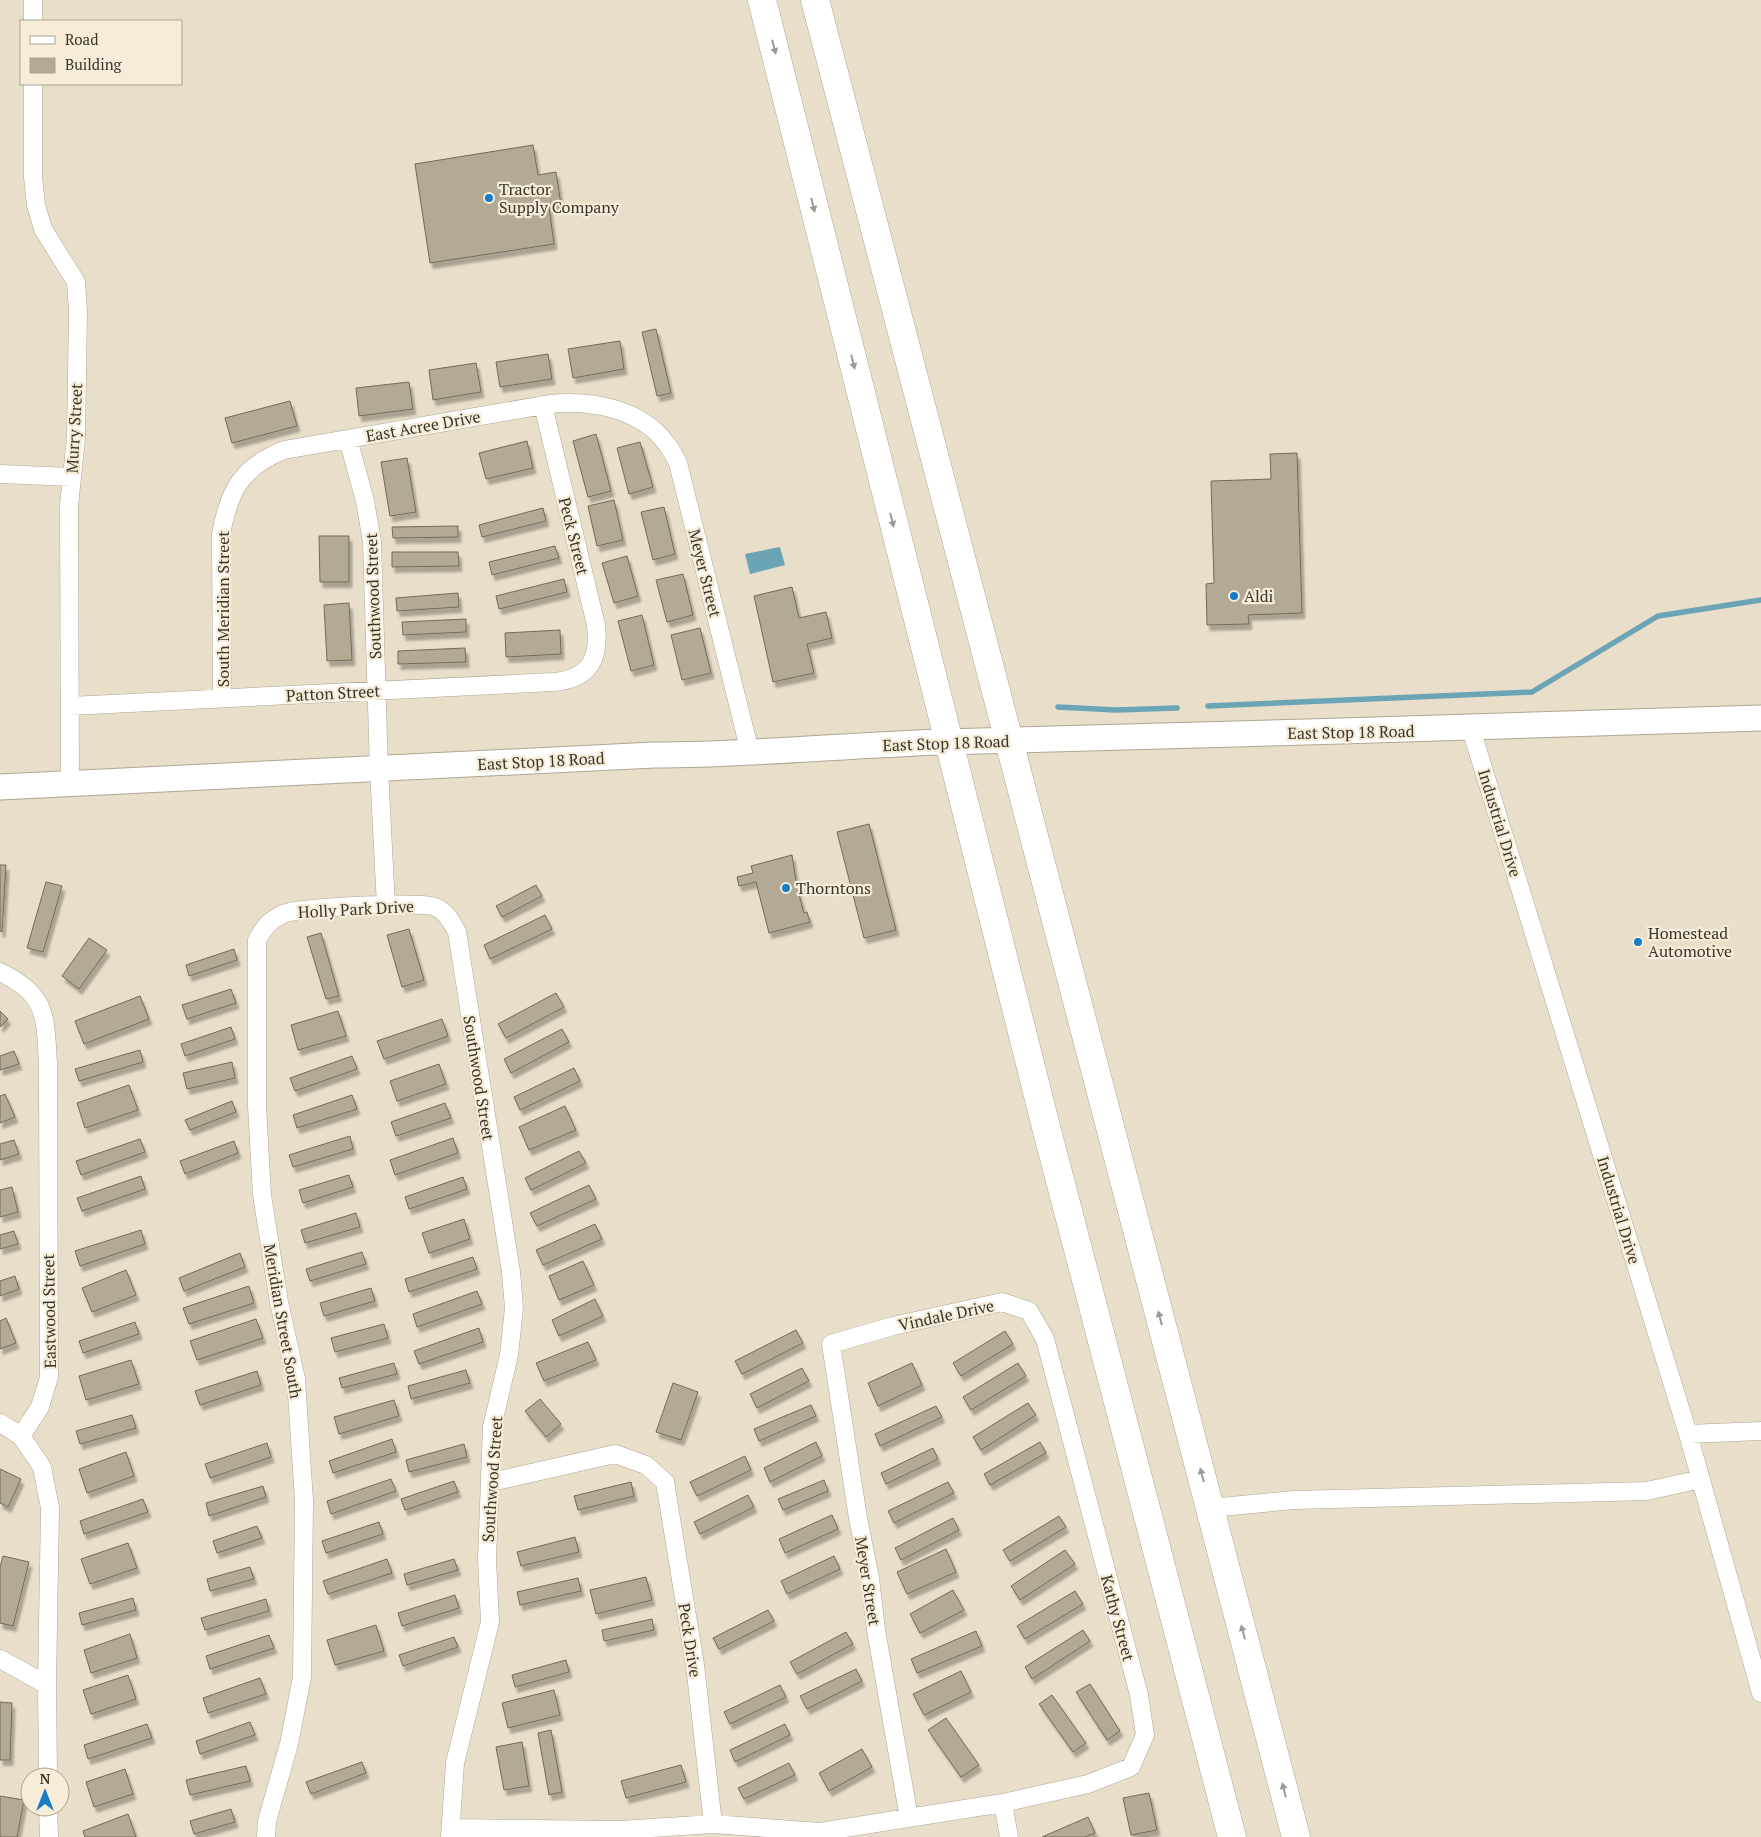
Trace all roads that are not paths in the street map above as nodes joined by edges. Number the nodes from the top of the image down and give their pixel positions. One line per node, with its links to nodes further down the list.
1 (33, 0): 4 (street)
2 (762, 0): 19 (main road, one-way to 19)
3 (815, 0): 18 (main road)
4 (33, 20)
5 (33, 85): 10 (street, Murry Street)
6 (543, 405): 7 (street, East Acree Drive); 8 (street, East Acree Drive); 12 (street, Peck Street)
7 (628, 414): 20 (street, Meyer Street)
8 (348, 439): 11 (street, East Acree Drive); 13 (street, Southwood Street)
9 (0, 474): 10 (street)
10 (72, 477): 15 (street, Murry Street)
11 (233, 492): 14 (street, South Meridian Street)
12 (590, 666): 13 (street, Patton Street)
13 (376, 691): 14 (street, Patton Street); 21 (street, Southwood Street)
14 (222, 698): 15 (street, Patton Street)
15 (70, 706): 22 (street, Murry Street)
16 (1761, 718): 17 (street, East Stop 18 Road)
17 (1471, 729): 18 (street, East Stop 18 Road); 32 (street, Industrial Drive)
18 (1008, 740): 19 (street, East Stop 18 Road); 36 (main road, one-way to 18)
19 (948, 742): 20 (street, East Stop 18 Road); 51 (main road)
20 (750, 752): 21 (street, East Stop 18 Road)
21 (379, 769): 22 (street, East Stop 18 Road); 24 (street, Southwood Street)
22 (70, 783): 23 (street, East Stop 18 Road)
23 (0, 787)
24 (386, 906): 25 (street, Holly Park Drive); 26 (street, Holly Park Drive)
25 (447, 915): 35 (street, Southwood Street)
26 (266, 924): 49 (street, Meridian Street South)
27 (0, 972): 33 (street, Eastwood Street)
28 (1045, 1339): 29 (street, Vindale Drive); 41 (street, Kathy Street)
29 (831, 1344): 43 (street, Meyer Street)
30 (0, 1424): 33 (street)
31 (1761, 1431): 32 (street)
32 (1688, 1434): 34 (street, Industrial Drive)
33 (21, 1436): 38 (street)
34 (1701, 1479): 36 (street); 39 (street, Industrial Drive)
35 (491, 1482): 44 (street, Peck Drive); 45 (street, Southwood Street)
36 (1210, 1508): 52 (main road, one-way to 36)
37 (0, 1659): 38 (street)
38 (46, 1685): 40 (street)
39 (1761, 1693)
40 (48, 1767)
41 (1003, 1802): 43 (street, Kathy Street); 50 (street)
42 (48, 1817): 48 (street)
43 (909, 1818): 47 (street, Kathy Street)
44 (713, 1824): 46 (street, Kathy Street); 47 (street, Kathy Street)
45 (450, 1832): 46 (street, Kathy Street)
46 (621, 1834)
47 (820, 1835)
48 (49, 1837)
49 (266, 1837)
50 (1009, 1837)
51 (1232, 1837)
52 (1296, 1837)

